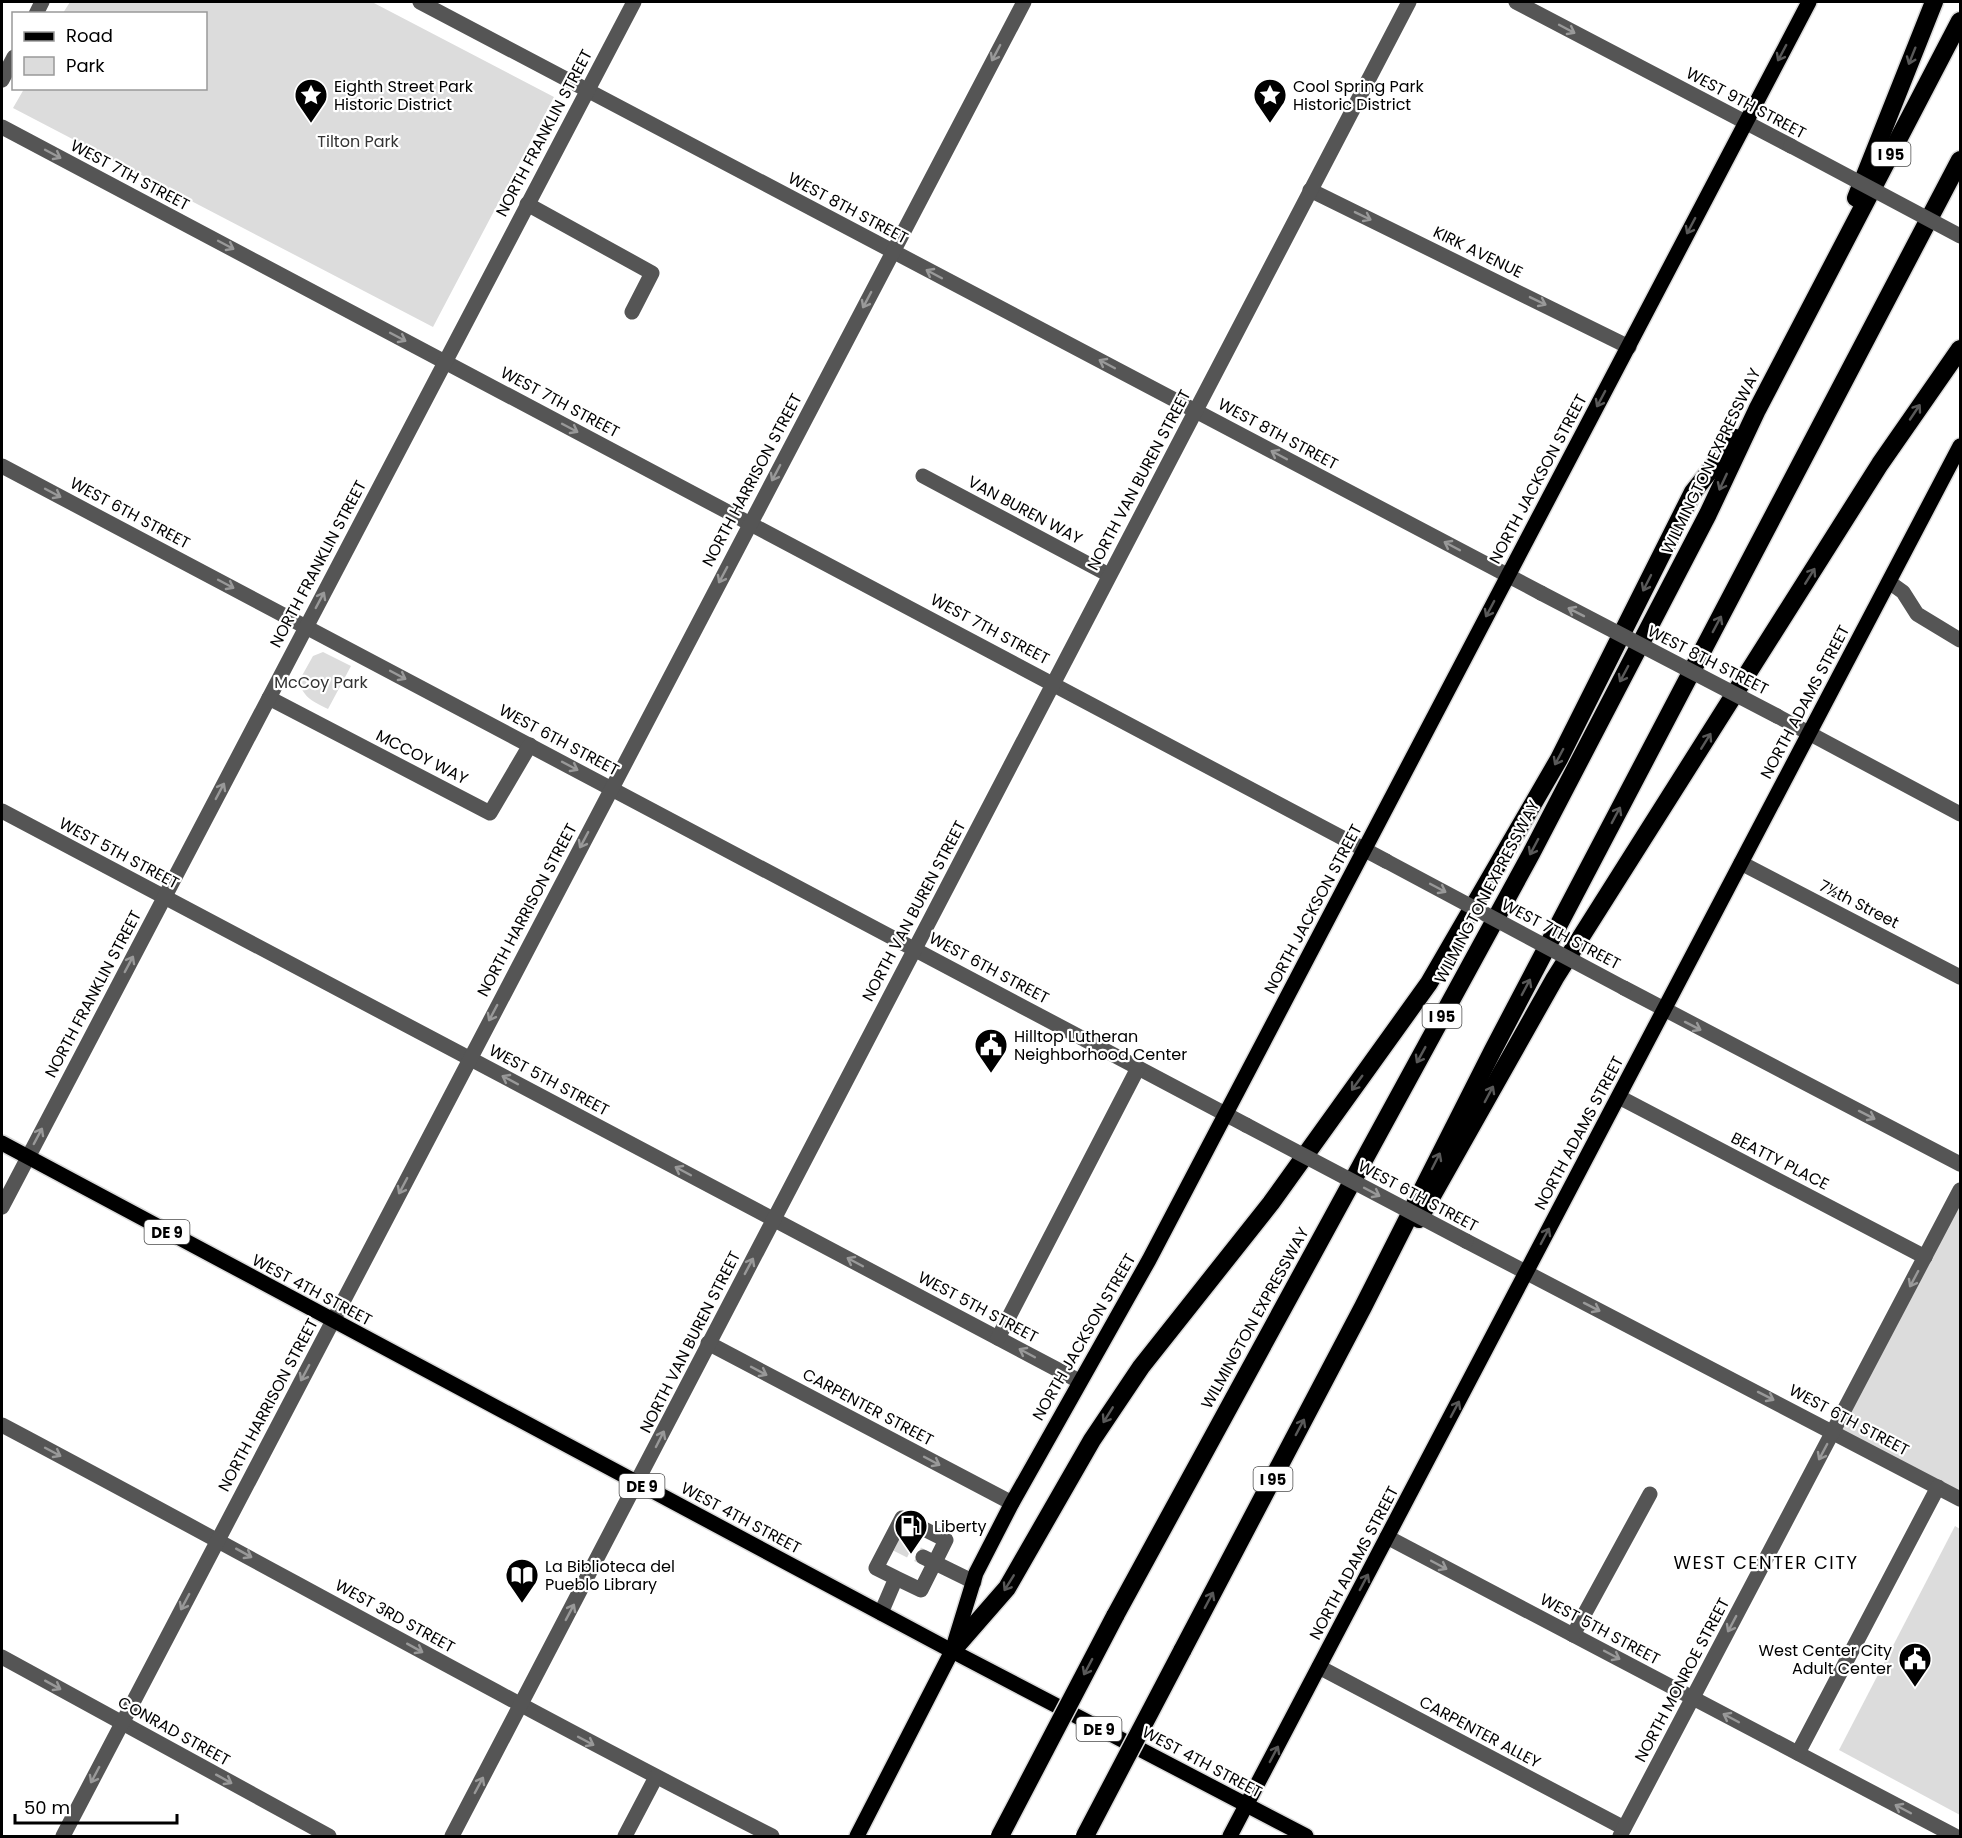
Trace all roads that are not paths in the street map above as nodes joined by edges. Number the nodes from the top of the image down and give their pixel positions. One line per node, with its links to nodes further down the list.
1 (420, 2): 11 (street, WEST 8TH STREET)
2 (634, 2): 11 (street, NORTH FRANKLIN STREET)
3 (1024, 2): 18 (street, NORTH HARRISON STREET, one-way to 18)
4 (1409, 2): 15 (street, NORTH VAN BUREN STREET)
5 (1515, 2): 12 (street, WEST 9TH STREET, one-way to 12)
6 (1809, 2): 12 (main road, NORTH JACKSON STREET, one-way to 12)
7 (1934, 2): 19 (highway, one-way to 19)
8 (1960, 21): 19 (highway, WILMINGTON EXPRESSWAY / I 95)
9 (12, 61): 10 (street)
10 (2, 80)
11 (587, 90): 16 (street, NORTH FRANKLIN STREET); 18 (street, WEST 8TH STREET)
12 (1746, 123): 17 (street, WEST 9TH STREET, bridge); 21 (main road, NORTH JACKSON STREET, one-way to 21)
13 (2, 127): 23 (street, WEST 7TH STREET, one-way to 23)
14 (1960, 160): 60 (highway, I 95, one-way to 14)
15 (1310, 190): 21 (street, KIRK AVENUE, one-way to 21); 25 (street, NORTH VAN BUREN STREET)
16 (527, 204): 20 (street); 23 (street, NORTH FRANKLIN STREET)
17 (1960, 236)
18 (892, 252): 25 (street, WEST 8TH STREET, one-way to 18); 29 (street, NORTH HARRISON STREET, one-way to 29)
19 (1821, 287): 24 (highway, WILMINGTON EXPRESSWAY / I 95)
20 (632, 312)
21 (1629, 347): 31 (main road, NORTH JACKSON STREET, one-way to 31)
22 (1960, 349): 60 (highway, one-way to 22)
23 (445, 361): 29 (street, WEST 7TH STREET, one-way to 29); 33 (street, NORTH FRANKLIN STREET, one-way to 23)
24 (1757, 410): 79 (highway, one-way to 79); 95 (highway, WILMINGTON EXPRESSWAY / I 95, one-way to 95, bridge)
25 (1195, 411): 30 (street, NORTH VAN BUREN STREET); 31 (street, WEST 8TH STREET, one-way to 25)
26 (1960, 446): 32 (main road, NORTH ADAMS STREET)
27 (2, 466): 33 (street, WEST 6TH STREET, one-way to 33)
28 (923, 476): 30 (street, VAN BUREN WAY)
29 (750, 523): 35 (street, WEST 7TH STREET); 39 (street, NORTH HARRISON STREET, one-way to 39)
30 (1109, 575): 35 (street, NORTH VAN BUREN STREET)
31 (1508, 575): 37 (street, WEST 8TH STREET, one-way to 31, bridge); 42 (main road, NORTH JACKSON STREET, one-way to 42)
32 (1889, 582): 34 (street); 37 (main road, NORTH ADAMS STREET)
33 (306, 626): 36 (street, NORTH FRANKLIN STREET); 38 (street, WEST 6TH STREET, one-way to 38)
34 (1960, 640)
35 (1053, 683): 42 (street, WEST 7TH STREET); 45 (street, NORTH VAN BUREN STREET)
36 (269, 698): 38 (street, MCCOY WAY); 44 (street, NORTH FRANKLIN STREET, one-way to 36)
37 (1809, 734): 41 (street, WEST 8TH STREET); 43 (main road, NORTH ADAMS STREET)
38 (530, 745): 39 (street, WEST 6TH STREET, one-way to 39)
39 (611, 788): 45 (street, WEST 6TH STREET); 48 (street, NORTH HARRISON STREET, one-way to 48)
40 (2, 811): 44 (street, WEST 5TH STREET)
41 (1960, 814)
42 (1365, 849): 47 (street, WEST 7TH STREET, one-way to 47, bridge); 51 (main road, NORTH JACKSON STREET)
43 (1741, 863): 46 (street, 7½th Street); 47 (main road, NORTH ADAMS STREET)
44 (164, 897): 48 (street, WEST 5TH STREET); 53 (street, NORTH FRANKLIN STREET, one-way to 44)
45 (915, 948): 49 (street, WEST 6TH STREET); 57 (street, NORTH VAN BUREN STREET)
46 (1960, 977)
47 (1664, 1011): 50 (main road, NORTH ADAMS STREET); 54 (street, WEST 7TH STREET, one-way to 54)
48 (470, 1058): 57 (street, WEST 5TH STREET, one-way to 48); 61 (street, NORTH HARRISON STREET, one-way to 61)
49 (1138, 1068): 51 (street, WEST 6TH STREET); 62 (street)
50 (1619, 1097): 58 (street, BEATTY PLACE); 59 (main road, NORTH ADAMS STREET, one-way to 50)
51 (1225, 1115): 59 (street, WEST 6TH STREET, one-way to 59, bridge); 64 (main road, NORTH JACKSON STREET)
52 (2, 1143): 53 (main road, WEST 4TH STREET / DE 9)
53 (28, 1157): 56 (street, NORTH FRANKLIN STREET); 61 (main road, WEST 4TH STREET / DE 9)
54 (1960, 1164)
55 (1960, 1190): 58 (street, NORTH MONROE STREET)
56 (2, 1207)
57 (773, 1219): 62 (street, WEST 5TH STREET, one-way to 57); 63 (street, NORTH VAN BUREN STREET, one-way to 57)
58 (1926, 1257): 66 (street, NORTH MONROE STREET, one-way to 66)
59 (1526, 1272): 66 (street, WEST 6TH STREET, one-way to 66); 72 (main road, NORTH ADAMS STREET, one-way to 59)
60 (1363, 1307): 96 (highway, I 95, one-way to 60, bridge)
61 (332, 1321): 67 (main road, WEST 4TH STREET / DE 9); 73 (street, NORTH HARRISON STREET, one-way to 73)
62 (998, 1338): 64 (street, WEST 5TH STREET, one-way to 62)
63 (708, 1343): 67 (street, NORTH VAN BUREN STREET, one-way to 63); 71 (street, CARPENTER STREET, one-way to 71)
64 (1079, 1381): 71 (main road, NORTH JACKSON STREET)
65 (2, 1425): 73 (street, WEST 3RD STREET, one-way to 73)
66 (1833, 1431): 68 (street, WEST 6TH STREET); 82 (street, NORTH MONROE STREET, one-way to 82)
67 (638, 1483): 77 (main road, WEST 4TH STREET / DE 9); 83 (street, NORTH VAN BUREN STREET, one-way to 67)
68 (1938, 1487): 70 (street, WEST 6TH STREET); 85 (street)
69 (1650, 1494): 78 (street)
70 (1960, 1499)
71 (1011, 1503): 76 (main road, NORTH JACKSON STREET)
72 (1387, 1538): 78 (street, WEST 5TH STREET, one-way to 78); 81 (main road, NORTH ADAMS STREET, one-way to 72)
73 (218, 1539): 83 (street, WEST 3RD STREET, one-way to 83); 84 (street, NORTH HARRISON STREET, one-way to 84)
74 (929, 1560): 75 (street); 75 (street); 76 (street)
75 (897, 1578): 77 (street)
76 (974, 1582): 79 (main road, NORTH JACKSON STREET)
77 (881, 1613): 79 (main road, WEST 4TH STREET / DE 9)
78 (1573, 1635): 82 (street, WEST 5TH STREET, one-way to 82)
79 (952, 1651): 87 (main road, WEST 4TH STREET / DE 9); 94 (main road, NORTH JACKSON STREET)
80 (2, 1657): 84 (street, CONRAD STREET, one-way to 84)
81 (1320, 1667): 87 (main road, NORTH ADAMS STREET, one-way to 81); 88 (street, CARPENTER ALLEY)
82 (1694, 1698): 85 (street, WEST 5TH STREET, one-way to 82); 88 (street, NORTH MONROE STREET)
83 (520, 1707): 86 (street, WEST 3RD STREET, one-way to 86); 91 (street, NORTH VAN BUREN STREET, one-way to 83)
84 (122, 1723): 89 (street, NORTH HARRISON STREET, one-way to 89); 90 (street, CONRAD STREET, one-way to 90)
85 (1798, 1753): 99 (street, WEST 5TH STREET, one-way to 85)
86 (656, 1778): 92 (street); 93 (street, WEST 3RD STREET)
87 (1246, 1806): 97 (main road, NORTH ADAMS STREET); 98 (main road, WEST 4TH STREET / DE 9)
88 (1622, 1832)
89 (63, 1836)
90 (329, 1836)
91 (452, 1836)
92 (625, 1836)
93 (772, 1836)
94 (857, 1836)
95 (1000, 1836)
96 (1085, 1836)
97 (1230, 1836)
98 (1306, 1836)
99 (1955, 1836)

